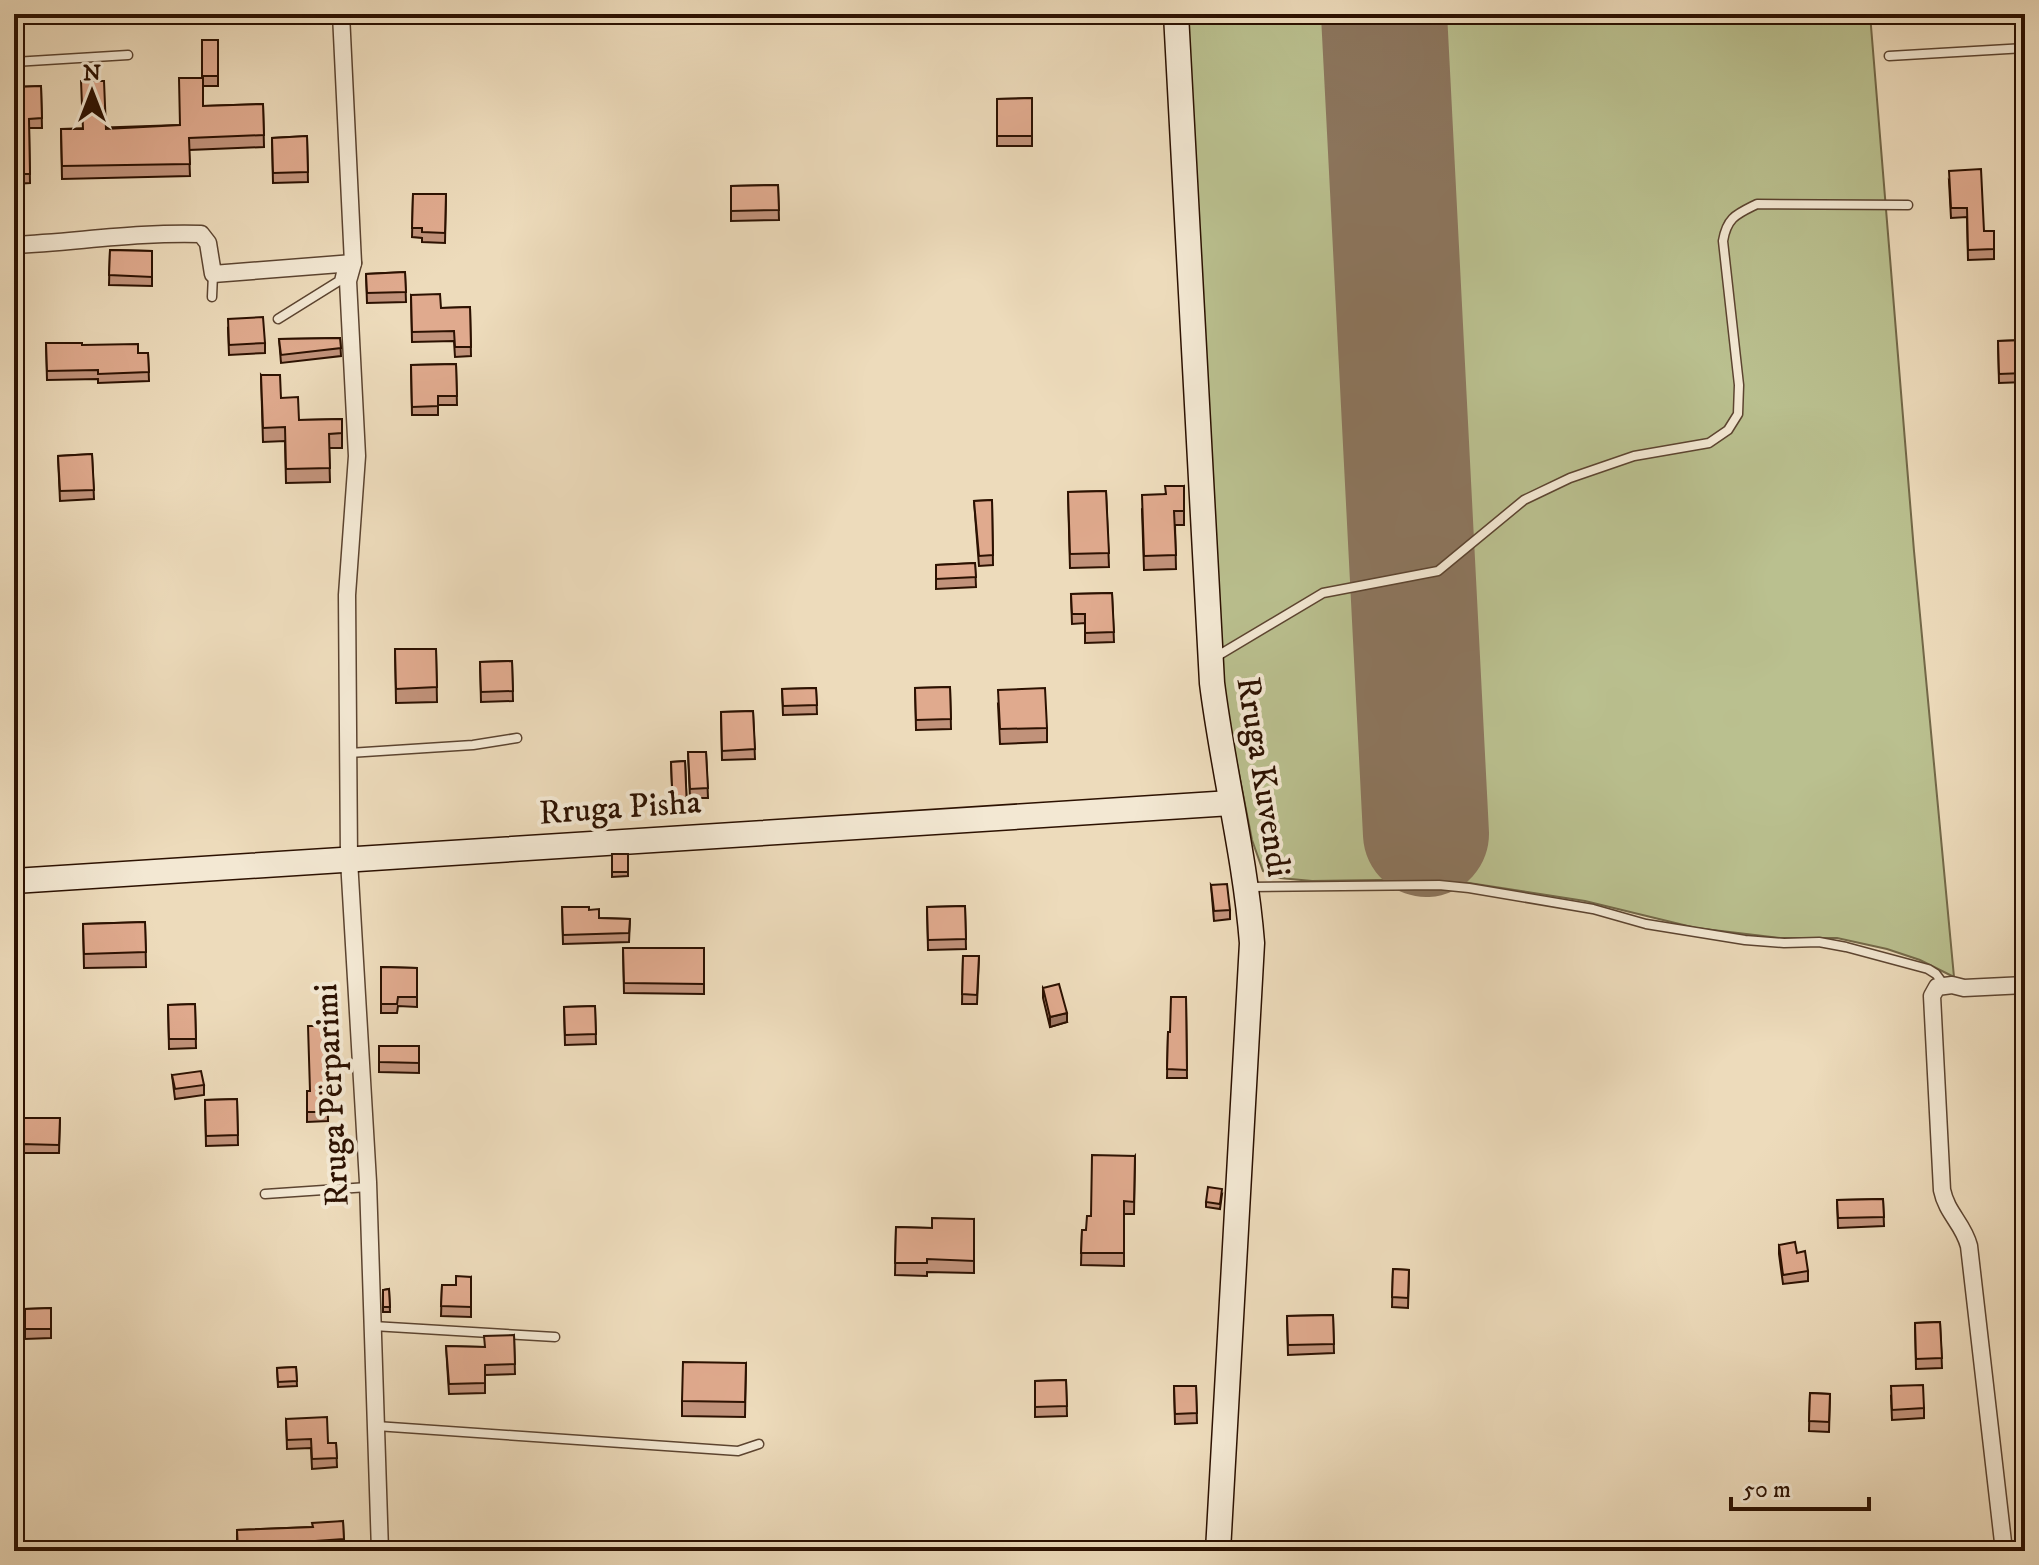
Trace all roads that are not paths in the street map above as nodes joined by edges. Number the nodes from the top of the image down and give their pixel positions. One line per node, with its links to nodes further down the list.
1 (341, 14): 9 (street, Rruga Përparimi)
2 (1176, 14): 13 (street, Rruga Kuvendi)
3 (2025, 48): 5 (lane)
4 (128, 55): 6 (lane)
5 (1889, 56)
6 (14, 62)
7 (1908, 205): 13 (lane)
8 (14, 245): 10 (street)
9 (348, 263): 10 (street); 12 (lane); 15 (street, Rruga Përparimi)
10 (213, 274): 11 (lane)
11 (212, 297)
12 (278, 319)
13 (1210, 661): 16 (street, Rruga Kuvendi)
14 (517, 738): 15 (lane)
15 (349, 753): 17 (street, Rruga Përparimi)
16 (1231, 803): 17 (street, Rruga Pisha); 19 (street, Rruga Kuvendi)
17 (349, 860): 18 (street, Rruga Pisha); 22 (street, Rruga Përparimi)
18 (14, 881)
19 (1247, 887): 20 (lane); 29 (street, Rruga Kuvendi)
20 (1944, 985): 21 (street); 30 (street)
21 (2025, 985)
22 (368, 1187): 23 (lane); 24 (street, Rruga Përparimi)
23 (265, 1194)
24 (373, 1326): 25 (lane); 26 (street, Rruga Përparimi)
25 (555, 1337)
26 (376, 1426): 27 (lane); 28 (street, Rruga Përparimi)
27 (759, 1444)
28 (380, 1551)
29 (1218, 1551)
30 (2004, 1551)

